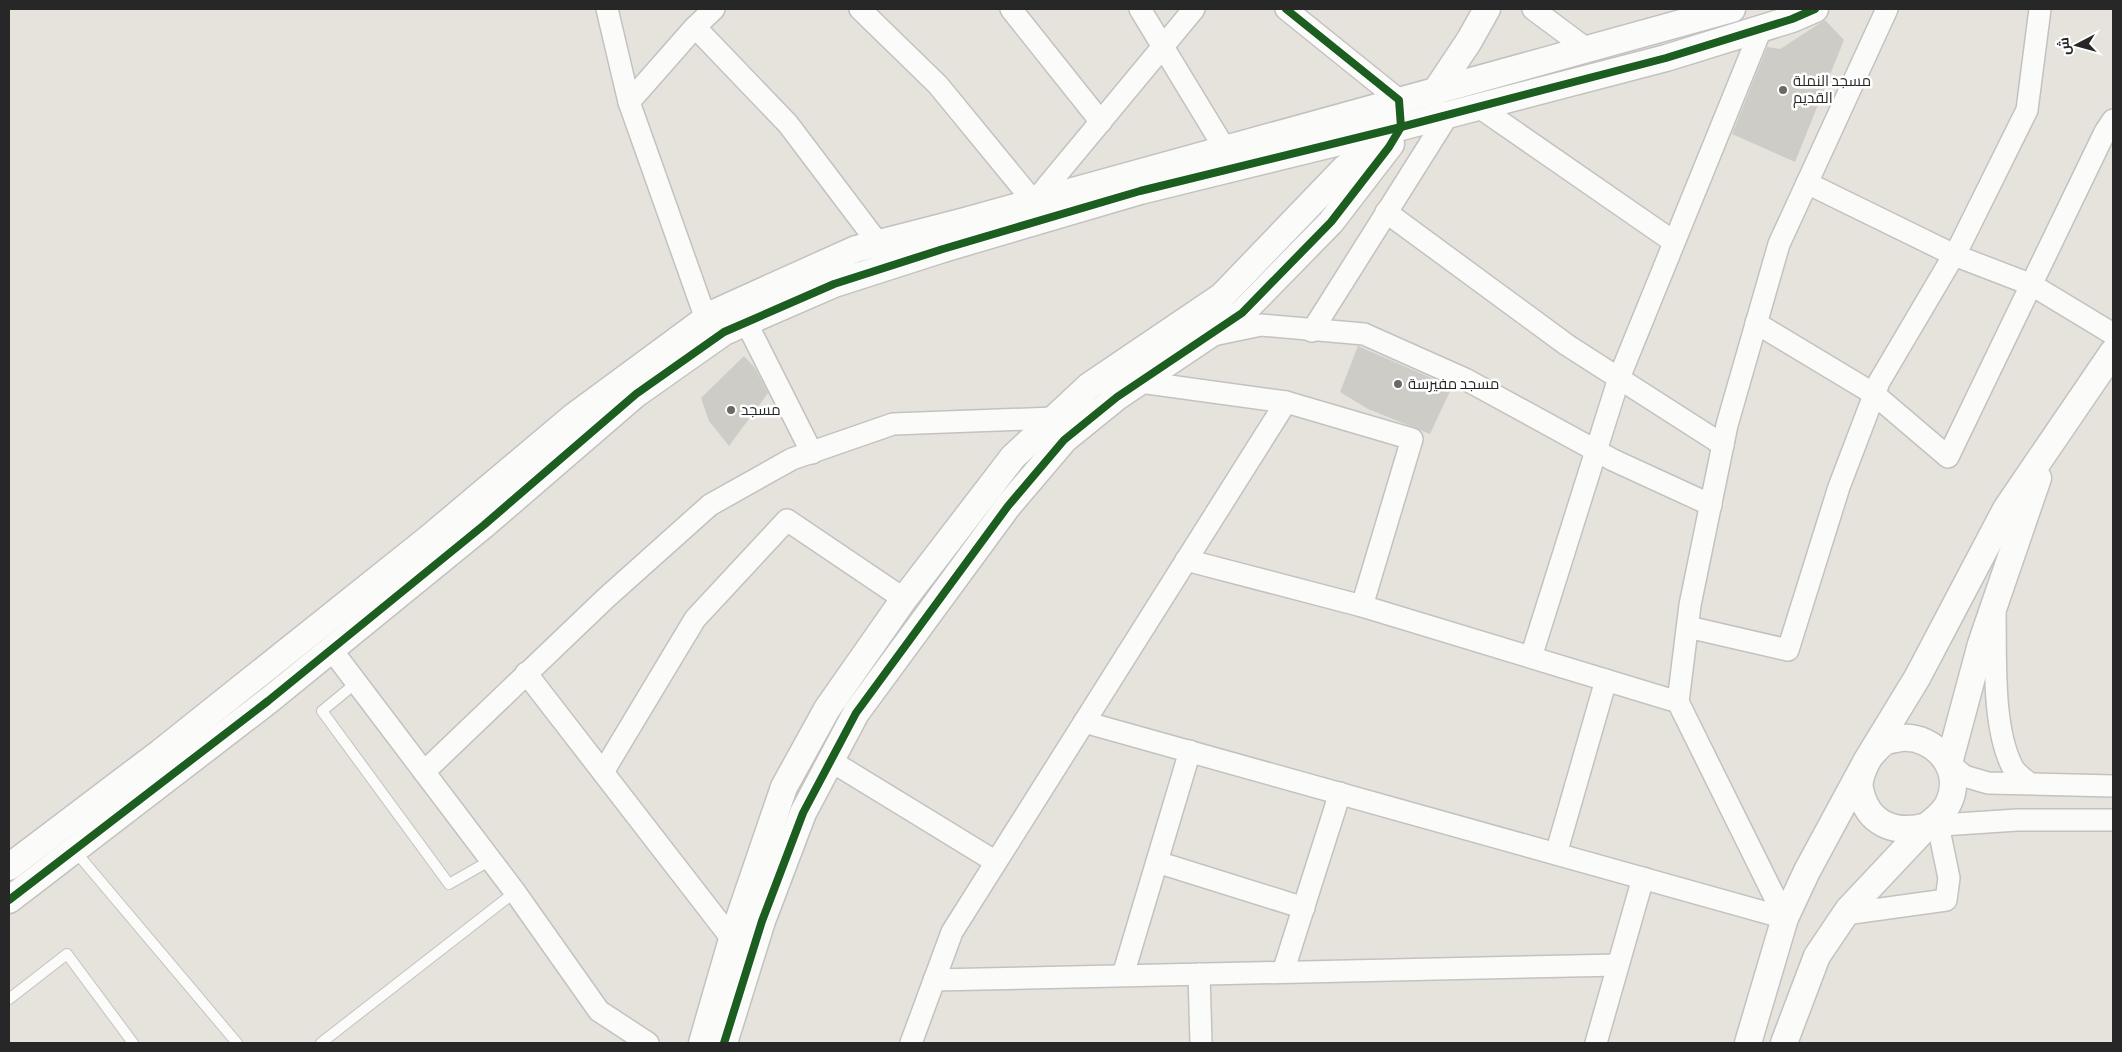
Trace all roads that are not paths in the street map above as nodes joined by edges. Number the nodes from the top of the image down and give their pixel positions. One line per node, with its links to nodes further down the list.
1 (607, 9): 20 (street)
2 (714, 9): 14 (street)
3 (860, 9): 28 (street)
4 (1011, 9): 24 (street)
5 (1140, 9): 16 (street)
6 (1194, 9): 16 (street)
7 (1286, 9): 19 (street)
8 (1486, 9): 18 (street)
9 (1533, 9): 17 (street)
10 (1816, 9): 15 (street)
11 (1887, 9): 27 (street)
12 (2040, 9): 32 (street)
13 (1724, 10): 17 (street)
14 (695, 27): 20 (street); 31 (street)
15 (1762, 29): 21 (street); 30 (street)
16 (1164, 45): 24 (street); 26 (street)
17 (1588, 50): 18 (street)
18 (1438, 89): 19 (street); 25 (street)
19 (1399, 100): 25 (street); 26 (street)
20 (629, 102): 34 (street)
21 (1479, 107): 22 (street); 30 (street)
22 (1448, 115): 25 (street); 29 (street)
23 (2113, 120): 33 (street)
24 (1101, 122): 28 (street)
25 (1402, 127): 35 (street); 39 (street); 45 (street)
26 (1225, 149): 28 (street)
27 (1807, 183): 32 (street); 36 (street)
28 (1034, 202): 31 (street)
29 (1386, 212): 37 (street); 41 (street)
30 (1674, 242): 41 (street)
31 (878, 243): 34 (street)
32 (1954, 255): 33 (street); 43 (street)
33 (2032, 284): 38 (street); 43 (street)
34 (706, 319): 79 (street)
35 (746, 322): 49 (street); 56 (street)
36 (1756, 323): 43 (street); 47 (street)
37 (1312, 331): 39 (street); 48 (street)
38 (2113, 334)
39 (1208, 336): 42 (street)
40 (2113, 352): 46 (street)
41 (1619, 378): 47 (street); 48 (street)
42 (1140, 382): 44 (street); 64 (street)
43 (1874, 394): 55 (street)
44 (1286, 402): 51 (street); 54 (street)
45 (1054, 418): 49 (street); 52 (street)
46 (2050, 444): 53 (street); 65 (street)
47 (1723, 445): 50 (street)
48 (1596, 451): 50 (street); 57 (street)
49 (812, 452): 58 (street)
50 (1711, 505): 55 (street)
51 (1186, 560): 54 (street); 62 (street)
52 (904, 598): 68 (street); 86 (street)
53 (1995, 603): 66 (street); 69 (street)
54 (1362, 606): 57 (street)
55 (1688, 627): 61 (street)
56 (331, 649): 60 (street); 74 (street)
57 (1531, 657): 59 (street)
58 (526, 673): 67 (street); 68 (street)
59 (1606, 680): 61 (street); 75 (street)
60 (356, 683): 67 (street); 76 (lane)
61 (1678, 702): 85 (street)
62 (1084, 722): 63 (street); 77 (street)
63 (1190, 751): 71 (street); 78 (street)
64 (831, 760): 77 (street); 98 (street)
65 (1867, 760): 66 (street); 73 (street); 85 (street)
66 (1949, 763): 69 (street); 73 (street)
67 (424, 772): 76 (street)
68 (603, 772): 86 (street)
69 (2029, 782): 70 (street)
70 (2113, 786)
71 (1340, 794): 75 (street); 83 (street)
72 (2113, 820): 73 (street)
73 (1932, 825): 84 (street); 84 (street)
74 (74, 850): 82 (street); 94 (lane)
75 (1556, 854): 80 (street)
76 (491, 860): 81 (street)
77 (996, 862): 91 (street)
78 (1157, 862): 83 (street); 90 (street)
79 (9, 867)
80 (1643, 878): 85 (street); 87 (street)
81 (515, 892): 95 (lane); 96 (street)
82 (9, 900)
83 (1304, 908): 88 (street)
84 (1844, 914): 103 (street)
85 (1785, 918): 102 (street)
86 (732, 939): 97 (street)
87 (1618, 964): 88 (street); 101 (street)
88 (1284, 972): 89 (street)
89 (1199, 974): 90 (street); 100 (street)
90 (1123, 976): 91 (street)
91 (934, 980): 99 (street)
92 (9, 999): 93 (lane)
93 (133, 1043)
94 (236, 1043)
95 (320, 1043)
96 (648, 1043)
97 (702, 1043)
98 (724, 1043)
99 (911, 1043)
100 (1201, 1043)
101 (1596, 1043)
102 (1748, 1043)
103 (1784, 1043)

